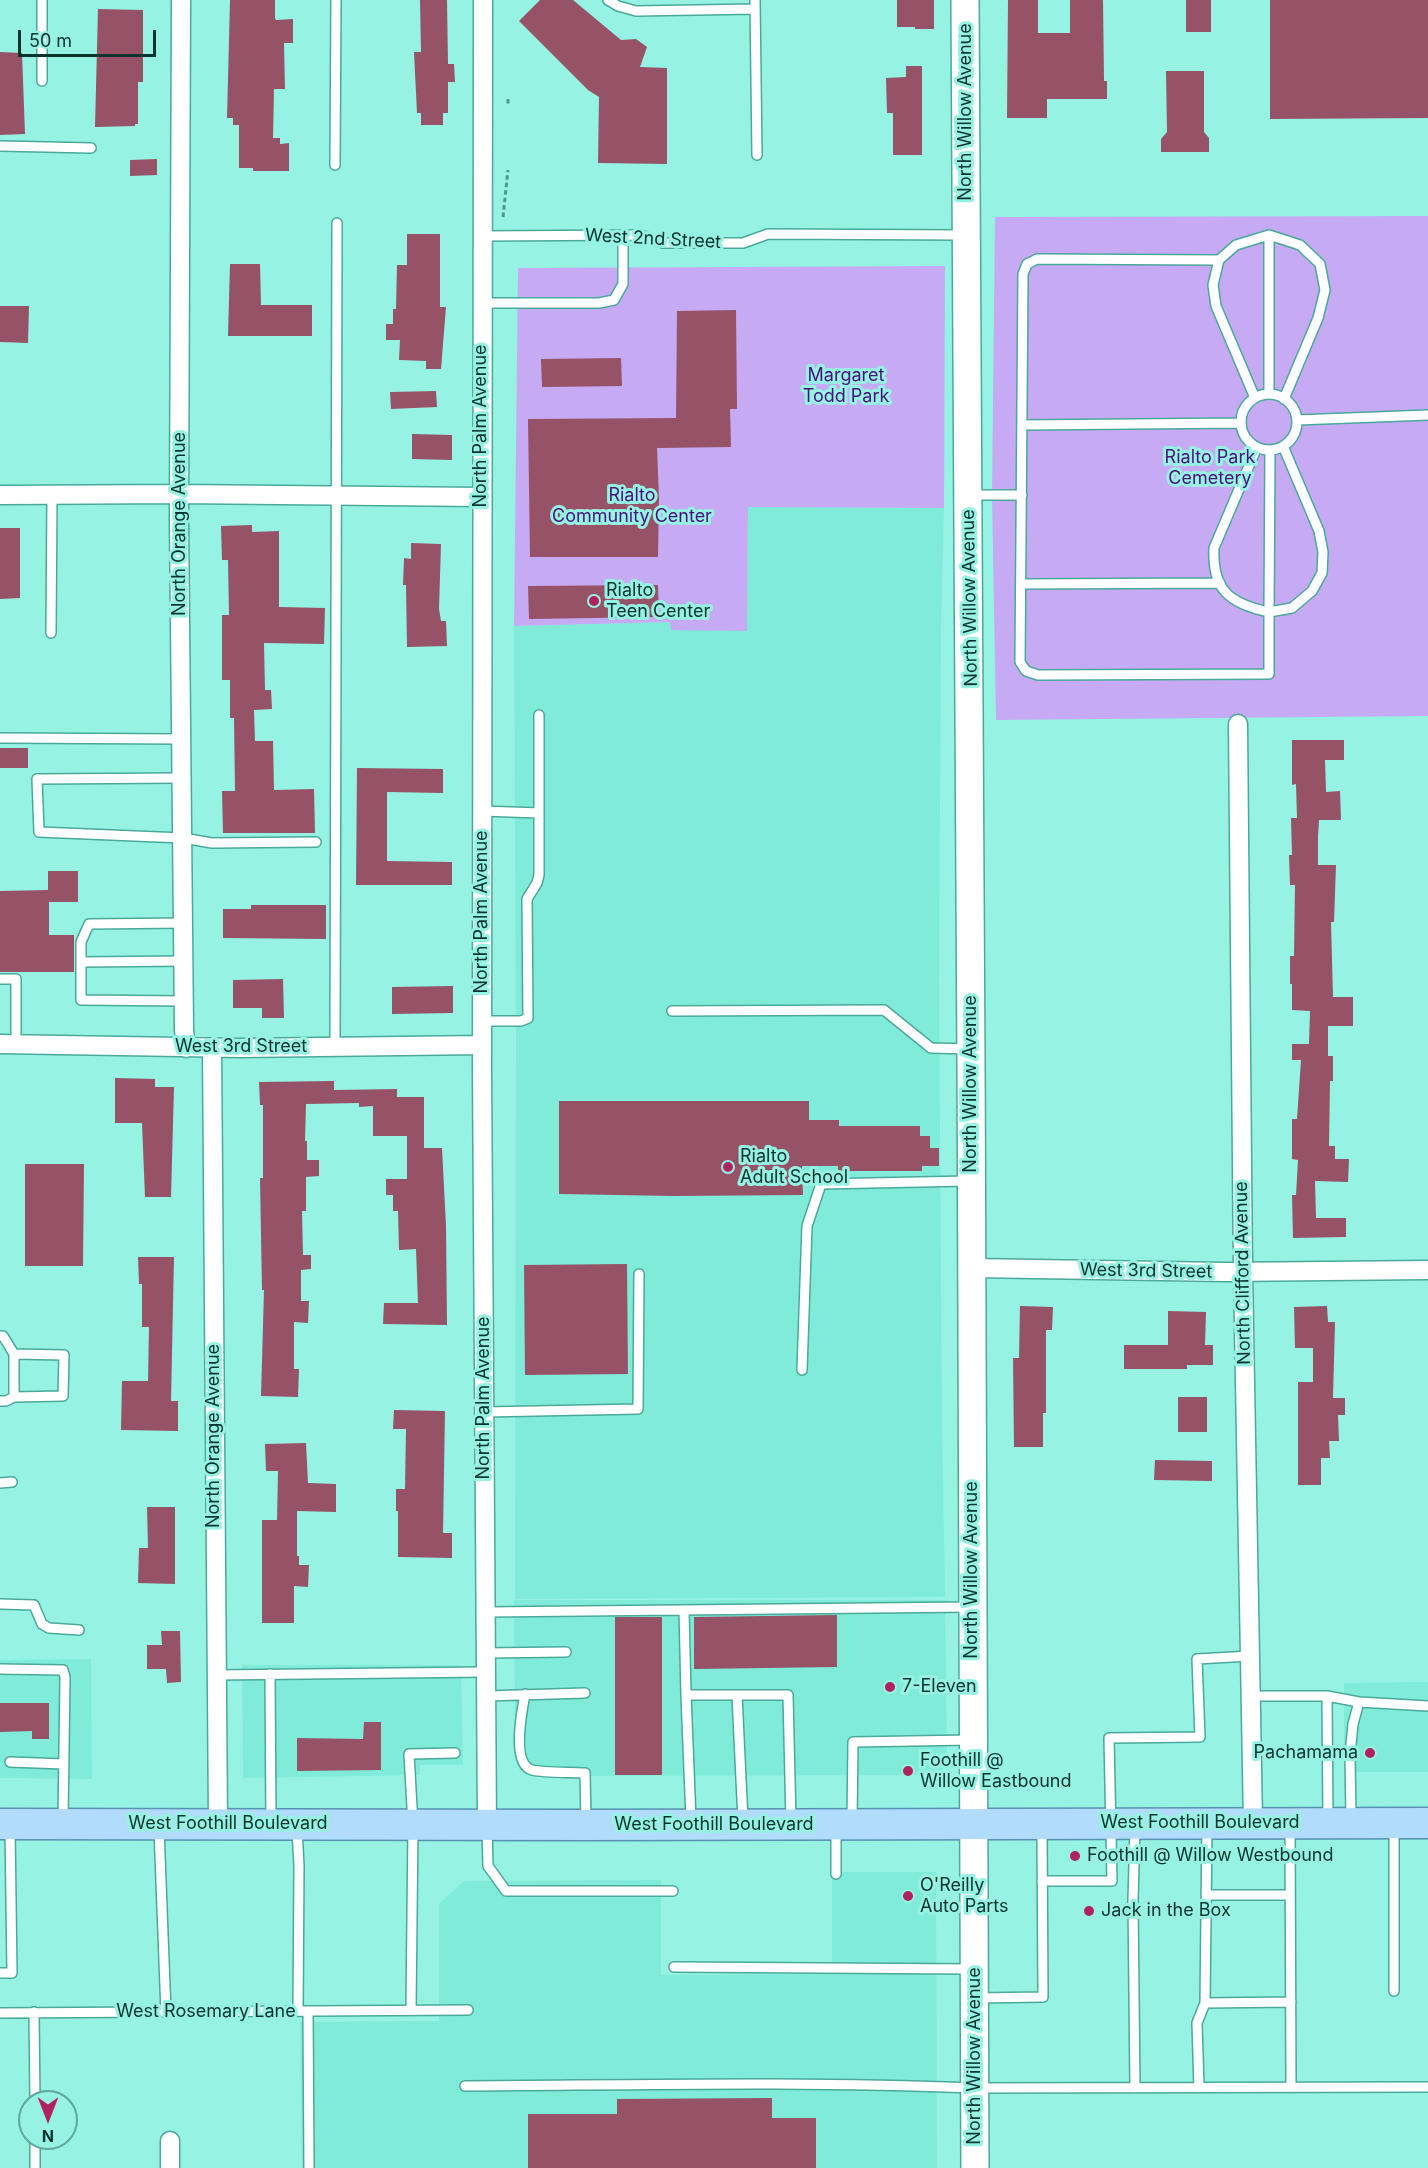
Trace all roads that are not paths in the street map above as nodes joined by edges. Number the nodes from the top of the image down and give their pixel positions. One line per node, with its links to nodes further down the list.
1 (42, 0): 8 (lane)
2 (181, 0): 30 (street, North Orange Avenue)
3 (336, 0): 12 (lane)
4 (483, 0): 17 (street, North Palm Avenue)
5 (608, 0): 7 (lane)
6 (965, 0): 16 (street, North Willow Avenue)
7 (755, 5): 11 (lane)
8 (42, 81)
9 (0, 146): 10 (lane)
10 (91, 148)
11 (757, 155)
12 (335, 165)
13 (337, 223): 33 (lane)
14 (1269, 234): 18 (lane); 20 (lane); 22 (lane)
15 (623, 235): 16 (lane, West 2nd Street); 17 (lane, West 2nd Street); 19 (lane)
16 (967, 235): 34 (street, North Willow Avenue)
17 (482, 236): 19 (street, North Palm Avenue)
18 (1219, 260): 21 (lane); 26 (lane)
19 (482, 303): 36 (street, North Palm Avenue)
20 (1269, 394): 21 (lane); 22 (lane)
21 (1255, 398): 25 (lane)
22 (1284, 399): 24 (lane)
23 (1428, 415): 24 (lane)
24 (1297, 420): 27 (lane)
25 (1241, 423): 26 (lane); 28 (lane)
26 (1023, 425): 35 (lane)
27 (1283, 446): 29 (lane); 39 (lane)
28 (1257, 447): 29 (lane); 38 (lane)
29 (1270, 450): 39 (lane)
30 (179, 494): 32 (street); 33 (street); 44 (street, North Orange Avenue)
31 (0, 495): 32 (street)
32 (52, 495): 40 (lane)
33 (336, 495): 36 (street); 59 (lane)
34 (969, 495): 35 (lane); 62 (street, North Willow Avenue)
35 (1023, 495): 37 (lane)
36 (481, 497): 46 (street, North Palm Avenue)
37 (1022, 584): 38 (lane); 39 (lane)
38 (1220, 584): 39 (lane)
39 (1269, 612)
40 (51, 633)
41 (539, 715): 47 (lane)
42 (1238, 724): 66 (street, North Clifford Avenue)
43 (0, 738): 44 (lane)
44 (183, 738): 45 (street, North Orange Avenue)
45 (183, 778): 48 (street, North Orange Avenue); 48 (lane)
46 (482, 811): 47 (lane); 56 (street, North Palm Avenue)
47 (539, 813): 56 (lane)
48 (183, 838): 49 (lane); 50 (street, North Orange Avenue)
49 (316, 842)
50 (183, 922): 51 (street, North Orange Avenue); 52 (lane)
51 (183, 961): 52 (lane); 54 (street, North Orange Avenue)
52 (81, 962): 54 (lane)
53 (0, 979): 57 (lane)
54 (184, 1001): 60 (street, North Orange Avenue)
55 (672, 1011): 62 (lane)
56 (482, 1022): 58 (street, North Palm Avenue)
57 (8, 1043): 60 (street, West 3rd Street)
58 (482, 1045): 59 (street, West 3rd Street); 73 (street, North Palm Avenue)
59 (335, 1047): 61 (street, West 3rd Street)
60 (186, 1048): 61 (street, West 3rd Street)
61 (212, 1048): 87 (street, North Orange Avenue)
62 (971, 1049): 63 (street, North Willow Avenue)
63 (971, 1181): 64 (street, North Willow Avenue); 70 (lane)
64 (971, 1268): 66 (street, West 3rd Street); 77 (street, North Willow Avenue)
65 (1428, 1270): 66 (street, West 3rd Street)
66 (1243, 1272): 83 (street, North Clifford Avenue)
67 (639, 1274): 73 (lane)
68 (0, 1336): 69 (lane)
69 (14, 1354): 71 (lane); 71 (lane)
70 (802, 1370)
71 (14, 1397): 72 (lane)
72 (0, 1401)
73 (484, 1412): 79 (street, North Palm Avenue)
74 (12, 1482): 75 (lane)
75 (0, 1483)
76 (0, 1604): 80 (lane)
77 (972, 1607): 78 (lane); 97 (street, North Willow Avenue)
78 (684, 1610): 79 (lane); 90 (lane)
79 (486, 1612): 82 (street, North Palm Avenue)
80 (79, 1630)
81 (566, 1652): 82 (lane)
82 (486, 1653): 85 (street, North Palm Avenue)
83 (1250, 1656): 93 (street, North Clifford Avenue); 116 (lane)
84 (0, 1669): 100 (lane)
85 (486, 1672): 86 (lane); 92 (street, North Palm Avenue)
86 (270, 1674): 87 (lane); 110 (lane)
87 (216, 1675): 103 (street, North Orange Avenue)
88 (585, 1693): 89 (lane)
89 (525, 1694): 92 (lane); 120 (lane)
90 (686, 1695): 91 (lane); 121 (lane)
91 (737, 1695): 111 (lane); 112 (lane)
92 (486, 1696): 119 (street, North Palm Avenue)
93 (1251, 1696): 94 (lane); 104 (street, North Clifford Avenue)
94 (1327, 1696): 95 (lane); 106 (lane)
95 (1359, 1702): 96 (lane); 106 (lane)
96 (1428, 1707)
97 (972, 1740): 113 (lane); 114 (street, North Willow Avenue)
98 (455, 1754): 118 (lane)
99 (10, 1762): 100 (lane)
100 (64, 1764): 109 (lane)
101 (1428, 1822): 107 (main road, West Foothill Boulevard)
102 (159, 1823): 103 (main road, West Foothill Boulevard); 109 (main road, West Foothill Boulevard); 140 (lane)
103 (218, 1823): 110 (main road, West Foothill Boulevard)
104 (1253, 1823): 105 (main road, West Foothill Boulevard); 117 (main road, West Foothill Boulevard)
105 (1290, 1823): 106 (main road, West Foothill Boulevard); 125 (lane)
106 (1340, 1823): 107 (main road, West Foothill Boulevard)
107 (1394, 1823): 130 (lane)
108 (5, 1824): 109 (main road, West Foothill Boulevard); 129 (lane)
109 (63, 1824)
110 (284, 1824): 118 (main road, West Foothill Boulevard); 136 (lane)
111 (743, 1824): 112 (main road, West Foothill Boulevard); 121 (main road, West Foothill Boulevard)
112 (791, 1824): 113 (main road, West Foothill Boulevard)
113 (844, 1824): 114 (main road, West Foothill Boulevard); 122 (lane)
114 (973, 1824): 115 (main road, West Foothill Boulevard); 128 (street, North Willow Avenue)
115 (1042, 1824): 116 (main road, West Foothill Boulevard); 123 (lane)
116 (1123, 1824): 117 (main road, West Foothill Boulevard); 123 (lane); 145 (lane)
117 (1207, 1824): 126 (lane)
118 (412, 1825): 119 (main road, West Foothill Boulevard); 134 (lane)
119 (487, 1825): 120 (main road, West Foothill Boulevard); 124 (lane)
120 (586, 1825): 121 (main road, West Foothill Boulevard)
121 (691, 1825)
122 (836, 1874)
123 (1042, 1881): 131 (lane)
124 (673, 1891)
125 (1290, 1894): 126 (lane); 132 (lane)
126 (1207, 1895): 133 (lane)
127 (674, 1967): 128 (lane)
128 (975, 1969): 131 (street, North Willow Avenue)
129 (0, 1973)
130 (1394, 1991)
131 (975, 1998): 144 (street, North Willow Avenue)
132 (1291, 2002): 133 (lane); 142 (lane)
133 (1205, 2003): 146 (lane)
134 (411, 2010): 135 (lane, West Rosemary Lane); 137 (lane, West Rosemary Lane)
135 (468, 2010)
136 (297, 2011): 137 (lane, West Rosemary Lane); 140 (lane, West Rosemary Lane)
137 (308, 2011): 152 (lane)
138 (34, 2012): 139 (lane, West Rosemary Lane); 140 (lane, West Rosemary Lane); 147 (lane)
139 (0, 2013)
140 (166, 2013)
141 (465, 2086): 144 (lane)
142 (1291, 2087): 143 (lane); 146 (lane)
143 (1428, 2087)
144 (975, 2088): 145 (lane); 153 (street, North Willow Avenue)
145 (1135, 2088): 146 (lane)
146 (1199, 2088)
147 (35, 2090)
148 (170, 2141): 151 (street)
149 (35, 2150): 150 (lane)
150 (35, 2168)
151 (170, 2168)
152 (309, 2168)
153 (975, 2168)

